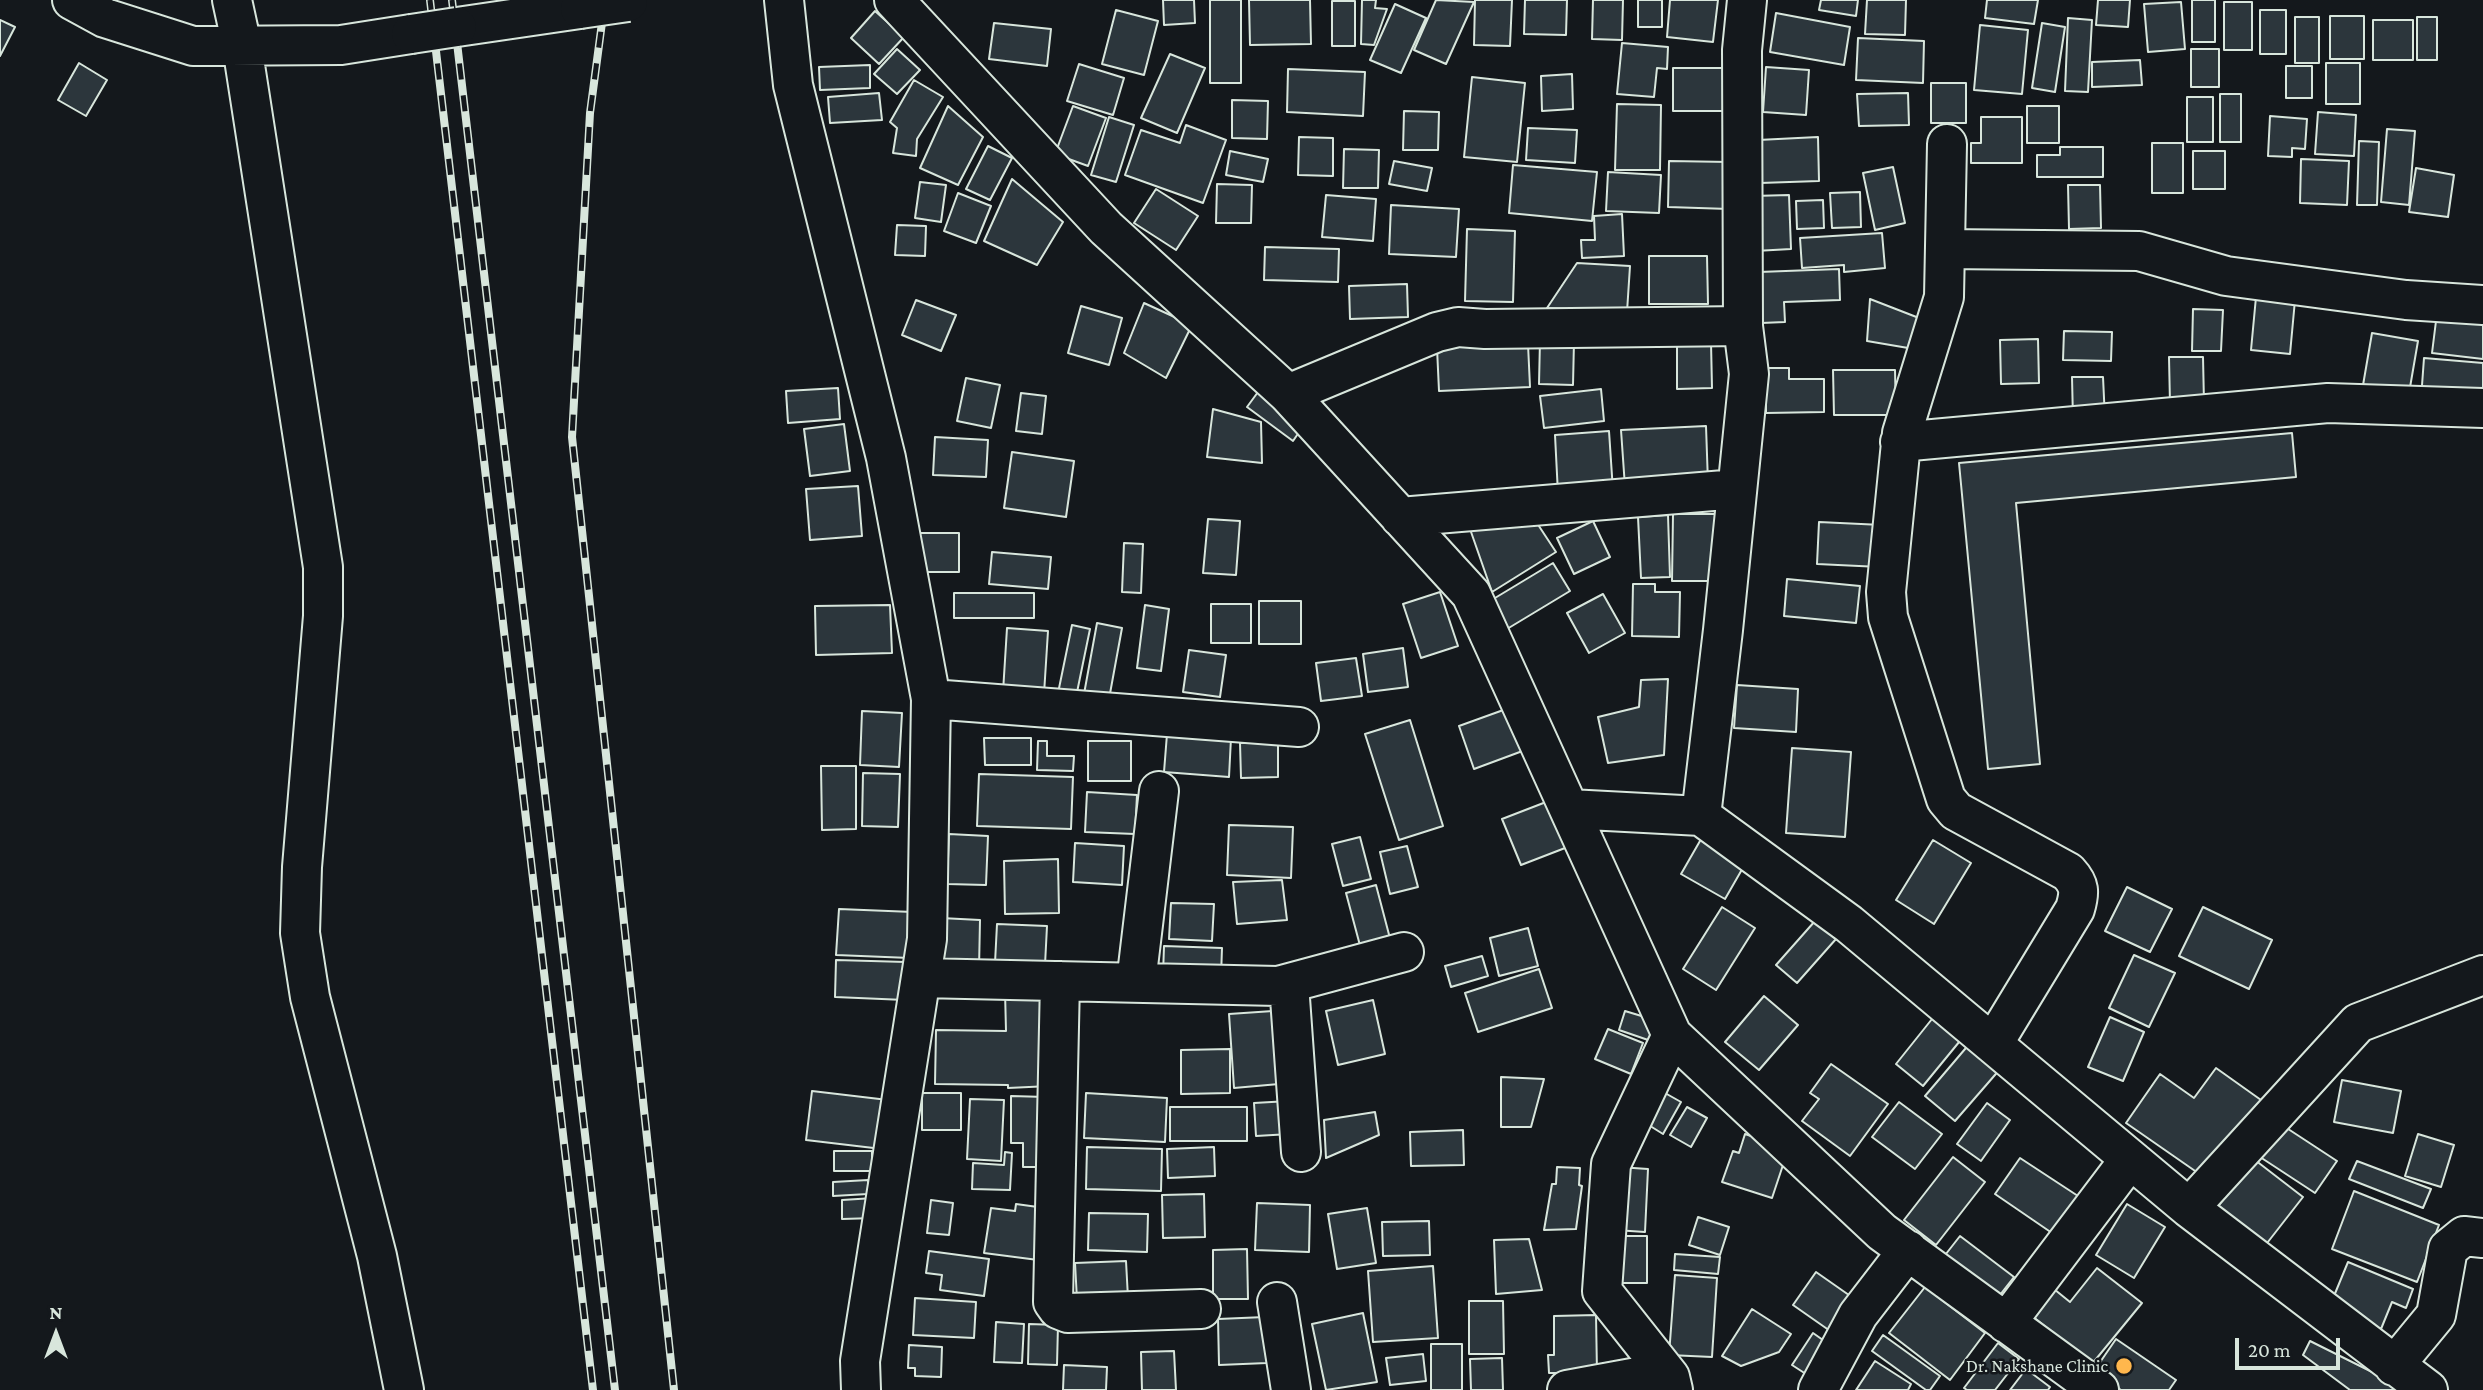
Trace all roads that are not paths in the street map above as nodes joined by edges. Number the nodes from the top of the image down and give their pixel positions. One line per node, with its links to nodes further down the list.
1 (72, 0): 7 (street)
2 (232, 0): 7 (street)
3 (784, 0): 17 (street)
4 (894, 0): 12 (street)
5 (1747, 0): 11 (street)
6 (636, 1): 7 (street, bridge)
7 (242, 46): 40 (street)
8 (1947, 144): 9 (street)
9 (1945, 249): 10 (street); 14 (street)
10 (2483, 305)
11 (1743, 326): 12 (street); 15 (street)
12 (1288, 394): 16 (street)
13 (2483, 408): 14 (street)
14 (1900, 442): 29 (street)
15 (1737, 489): 16 (street); 21 (street)
16 (1400, 517): 20 (street)
17 (931, 699): 18 (street); 24 (street)
18 (1299, 727)
19 (1159, 791): 26 (street)
20 (1569, 809): 21 (street); 28 (street)
21 (1701, 816): 29 (street)
22 (1404, 952): 27 (street)
23 (2483, 975): 32 (street)
24 (921, 978): 25 (street); 41 (street)
25 (1060, 981): 26 (street); 36 (street)
26 (1136, 983): 27 (street)
27 (1289, 984): 30 (street)
28 (1672, 1035): 34 (street); 39 (street)
29 (1993, 1044): 31 (street)
30 (1301, 1152)
31 (2130, 1159): 32 (street); 37 (street)
32 (2189, 1208): 38 (street)
33 (2483, 1238): 38 (street)
34 (1908, 1250): 37 (street); 44 (street)
35 (1277, 1302): 42 (street)
36 (1201, 1309)
37 (2006, 1323): 45 (street)
38 (2394, 1366): 46 (street)
39 (1669, 1381): 43 (street)
40 (404, 1390)
41 (861, 1390)
42 (1291, 1390)
43 (1567, 1390)
44 (1818, 1390)
45 (2099, 1390)
46 (2428, 1390)

